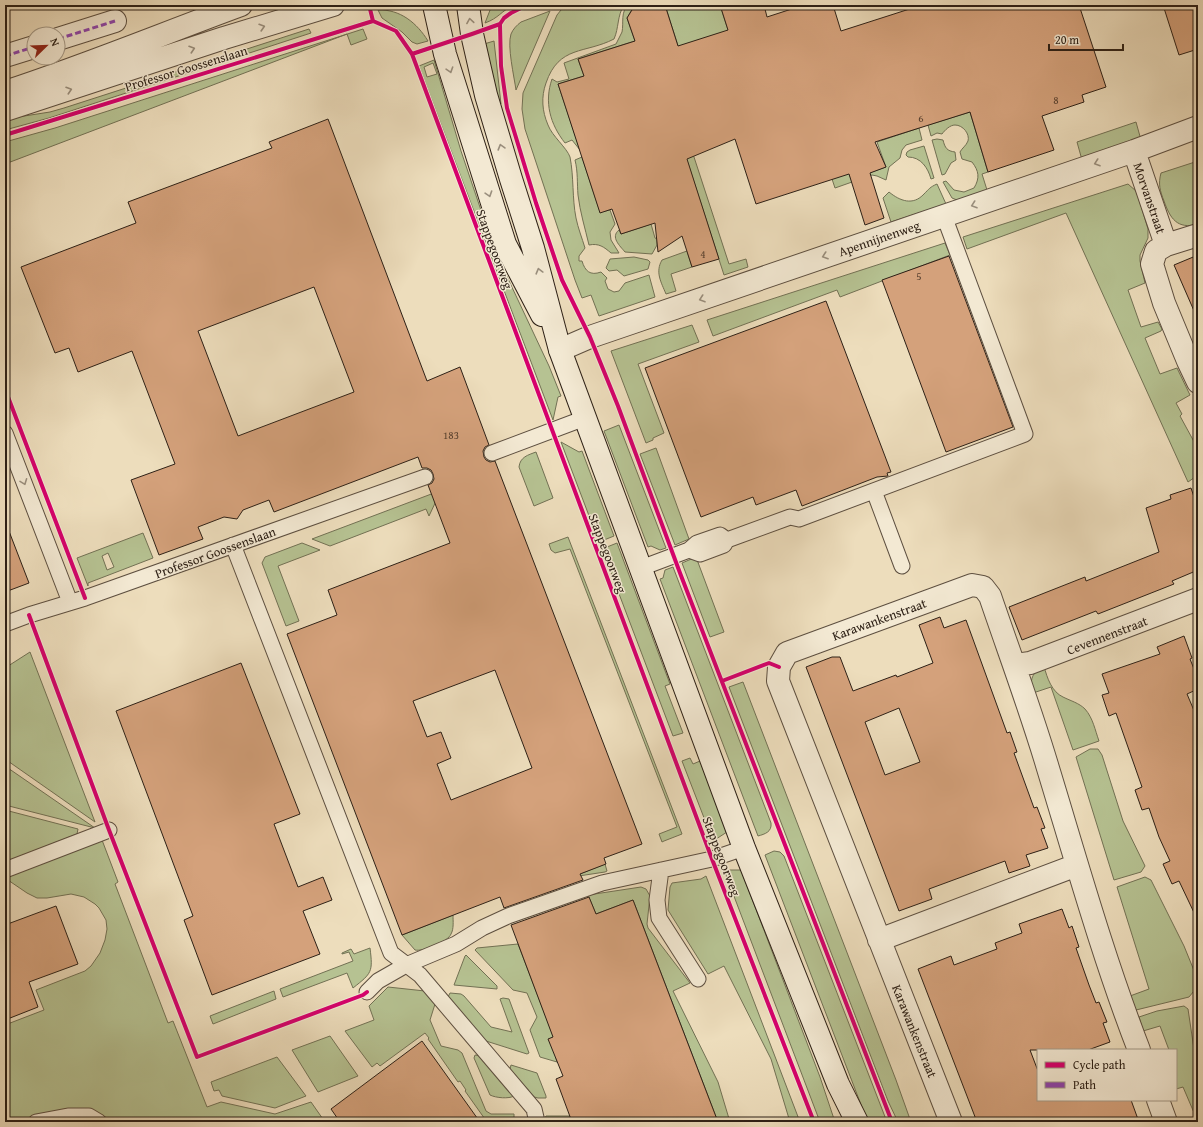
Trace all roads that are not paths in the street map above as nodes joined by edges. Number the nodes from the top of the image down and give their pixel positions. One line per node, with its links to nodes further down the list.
1 (241, 5): 9 (street)
2 (333, 5): 10 (street, Professor Goossenslaan, one-way to 2)
3 (434, 5): 16 (street, Stappegoorweg, one-way to 16)
4 (468, 5): 16 (street, Stappegoorweg, one-way to 4)
5 (115, 21): 6 (street)
6 (66, 36)
7 (26, 49): 8 (street)
8 (5, 56)
9 (5, 92)
10 (5, 110)
11 (1198, 127): 12 (street, Apennijnenweg)
12 (1134, 150): 13 (street, Apennijnenweg, one-way to 13); 15 (street, Morvanstraat)
13 (944, 216): 16 (street, Apennijnenweg, one-way to 16); 23 (lane)
14 (1198, 235): 15 (street, Morvanstraat)
15 (1166, 245): 17 (street, Morvanstraat)
16 (560, 350): 18 (street, Stappegoorweg)
17 (1198, 382)
18 (585, 418): 20 (lane); 26 (street, Stappegoorweg)
19 (5, 433): 21 (lane)
20 (492, 452)
21 (11, 462): 28 (lane, one-way to 28)
22 (425, 477): 24 (lane, Professor Goossenslaan)
23 (874, 491): 25 (lane); 26 (lane)
24 (233, 545): 28 (lane, Professor Goossenslaan); 37 (lane)
25 (902, 566)
26 (641, 568): 32 (street, Stappegoorweg)
27 (1198, 599): 30 (street, Cevennenstraat)
28 (70, 602): 29 (lane, Professor Goossenslaan)
29 (5, 624)
30 (1014, 665): 33 (street, Karawankenstraat); 36 (street, Karawankenstraat)
31 (109, 830): 34 (lane)
32 (744, 848): 35 (lane); 41 (street, Stappegoorweg)
33 (1077, 865): 36 (street); 40 (street, Karawankenstraat)
34 (5, 870)
35 (661, 870): 37 (lane); 38 (lane)
36 (879, 940): 48 (street, Karawankenstraat)
37 (406, 965): 39 (lane); 45 (lane)
38 (698, 979)
39 (367, 992)
40 (1139, 1049)
41 (838, 1084): 46 (street, Stappegoorweg); 47 (street, Stappegoorweg)
42 (1158, 1101): 49 (street)
43 (36, 1122): 44 (lane)
44 (99, 1122)
45 (537, 1122)
46 (844, 1122)
47 (857, 1122)
48 (951, 1122)
49 (1166, 1122)

